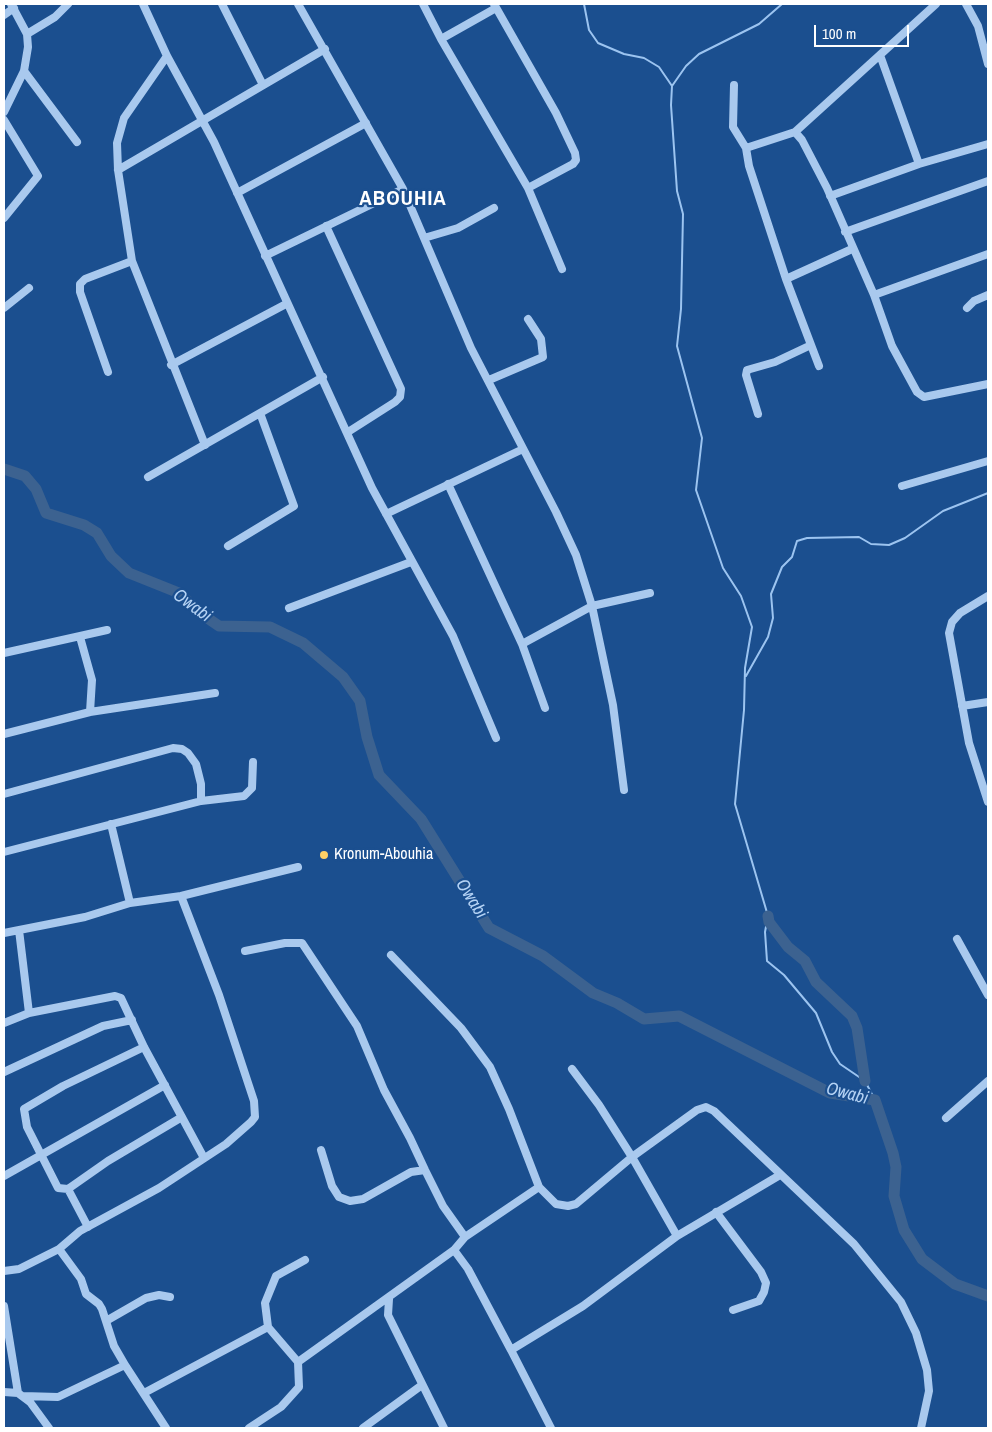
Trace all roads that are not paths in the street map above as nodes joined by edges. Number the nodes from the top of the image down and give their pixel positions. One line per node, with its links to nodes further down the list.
1 (68, 4): 11 (street)
2 (143, 4): 15 (street)
3 (222, 4): 19 (street)
4 (298, 4): 13 (street)
5 (423, 4): 12 (street)
6 (936, 4): 14 (street)
7 (966, 4): 16 (street)
8 (12, 6): 10 (street); 11 (street)
9 (495, 6): 12 (street); 31 (street)
10 (4, 15)
11 (27, 34): 17 (street)
12 (441, 39): 31 (street)
13 (325, 49): 19 (street); 23 (street)
14 (880, 55): 24 (street); 28 (street)
15 (167, 56): 22 (street); 29 (street)
16 (988, 64)
17 (24, 71): 20 (street); 25 (street)
18 (734, 84): 27 (street)
19 (263, 85): 22 (street)
20 (4, 112)
21 (4, 120): 36 (street)
22 (203, 121): 29 (street); 33 (street)
23 (366, 123): 32 (street); 33 (street)
24 (795, 132): 27 (street); 34 (street)
25 (77, 142)
26 (988, 144): 28 (street)
27 (746, 148): 45 (street)
28 (919, 164): 34 (street)
29 (118, 170): 43 (street)
30 (988, 181): 38 (street)
31 (528, 188): 44 (street)
32 (403, 189): 37 (street); 39 (street)
33 (237, 193): 42 (street)
34 (830, 196): 38 (street)
35 (494, 208): 39 (street)
36 (4, 218)
37 (326, 226): 42 (street); 62 (street)
38 (845, 232): 40 (street)
39 (424, 238): 58 (street)
40 (852, 249): 45 (street); 47 (street)
41 (988, 254): 47 (street)
42 (265, 256): 49 (street)
43 (132, 261): 54 (street); 56 (street)
44 (562, 269)
45 (786, 279): 53 (street)
46 (29, 288): 50 (street)
47 (874, 295): 59 (street)
48 (988, 295): 51 (street)
49 (286, 304): 54 (street); 57 (street)
50 (4, 308)
51 (967, 308)
52 (528, 319): 58 (street)
53 (811, 345): 55 (street); 61 (street)
54 (171, 365): 63 (street)
55 (819, 366)
56 (108, 372)
57 (323, 378): 60 (street); 62 (street)
58 (489, 380): 64 (street)
59 (988, 385)
60 (260, 413): 63 (street); 70 (street)
61 (758, 414)
62 (348, 432): 69 (street)
63 (205, 445): 66 (street)
64 (523, 449): 67 (street); 74 (street)
65 (988, 461): 68 (street)
66 (148, 477)
67 (448, 484): 69 (street); 78 (street)
68 (902, 486)
69 (386, 514): 71 (street)
70 (228, 546)
71 (412, 562): 75 (street); 86 (street)
72 (650, 594): 74 (street)
73 (988, 596): 82 (street)
74 (592, 606): 78 (street); 88 (street)
75 (289, 608)
76 (107, 630): 77 (street)
77 (80, 637): 79 (street); 84 (street)
78 (522, 644): 83 (street)
79 (4, 653)
80 (215, 693): 84 (street)
81 (988, 702): 82 (street)
82 (962, 706): 91 (street)
83 (545, 708)
84 (90, 712): 85 (street)
85 (4, 734)
86 (496, 738)
87 (253, 762): 90 (street)
88 (624, 790)
89 (4, 794): 90 (street)
90 (200, 801): 92 (street)
91 (988, 802)
92 (111, 824): 93 (street); 96 (street)
93 (4, 852)
94 (298, 867): 95 (street)
95 (181, 896): 96 (street); 116 (street)
96 (130, 904): 98 (street)
97 (4, 930): 98 (street)
98 (19, 930): 103 (street)
99 (957, 939): 102 (street)
100 (245, 951): 117 (street)
101 (391, 955): 120 (street)
102 (988, 994)
103 (29, 1013): 104 (street); 105 (street)
104 (132, 1020): 106 (street); 108 (street)
105 (4, 1023)
106 (144, 1047): 110 (street); 114 (street)
107 (572, 1069): 115 (street)
108 (4, 1072)
109 (988, 1081): 112 (street)
110 (164, 1085): 111 (street); 114 (street)
111 (182, 1117): 116 (street); 121 (street)
112 (946, 1118)
113 (321, 1150): 117 (street)
114 (40, 1154): 119 (street); 121 (street)
115 (632, 1157): 118 (street); 120 (street); 124 (street)
116 (204, 1158): 123 (street)
117 (425, 1170): 125 (street)
118 (780, 1175): 122 (street); 151 (street)
119 (4, 1176)
120 (539, 1187): 125 (street)
121 (68, 1189): 123 (street)
122 (716, 1212): 124 (street); 133 (street)
123 (88, 1227): 126 (street)
124 (677, 1236): 138 (street)
125 (465, 1237): 127 (street)
126 (59, 1249): 129 (street); 136 (street)
127 (454, 1250): 131 (street); 138 (street)
128 (305, 1260): 137 (street)
129 (4, 1271)
130 (170, 1297): 136 (street)
131 (389, 1299): 134 (street); 135 (street)
132 (4, 1306): 144 (street)
133 (732, 1310)
134 (368, 1313): 135 (street); 139 (street)
135 (388, 1315): 141 (street)
136 (106, 1321): 140 (street)
137 (268, 1327): 139 (street); 143 (street)
138 (511, 1350): 150 (street)
139 (298, 1362): 147 (street)
140 (124, 1365): 143 (street); 144 (street)
141 (422, 1385): 148 (street); 149 (street)
142 (4, 1392): 144 (street)
143 (144, 1393): 146 (street)
144 (20, 1395): 145 (street)
145 (48, 1428)
146 (166, 1428)
147 (249, 1428)
148 (363, 1428)
149 (444, 1428)
150 (551, 1428)
151 (921, 1428)

